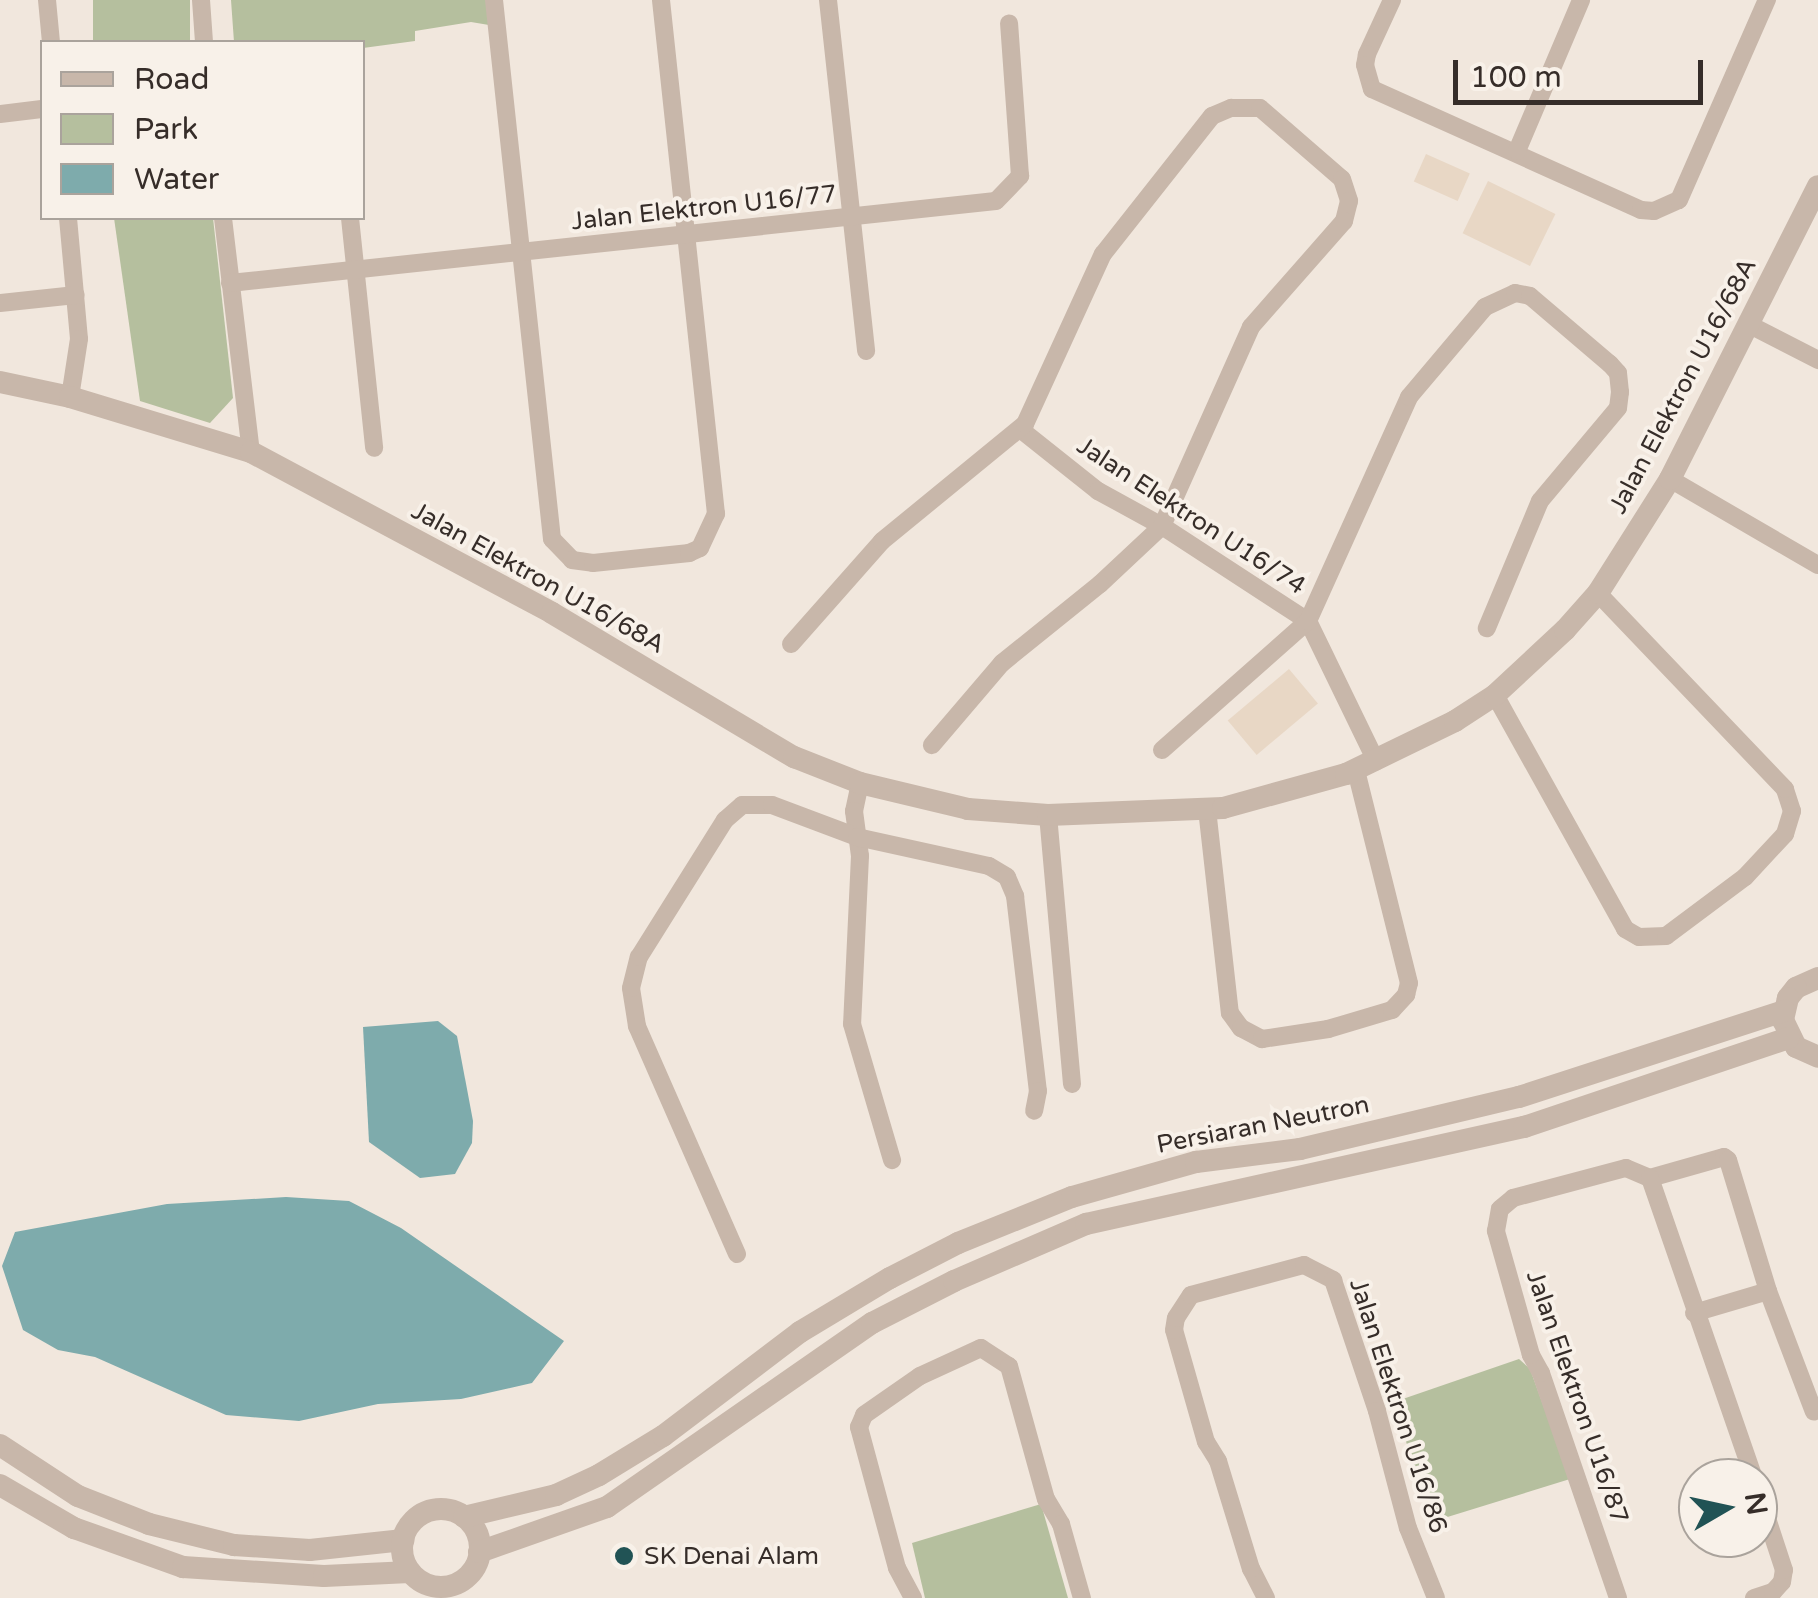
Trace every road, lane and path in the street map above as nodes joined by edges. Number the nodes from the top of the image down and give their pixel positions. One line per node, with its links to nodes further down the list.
1 (47, 0): 10 (street)
2 (202, 0): 11 (street)
3 (494, 0): 21 (street)
4 (661, 0): 20 (street)
5 (828, 0): 16 (street)
6 (1392, 0): 14 (street)
7 (1581, 0): 14 (street)
8 (1768, 0): 14 (street)
9 (1009, 23): 16 (street, Jalan Elektron U16/77)
10 (51, 40)
11 (204, 40)
12 (40, 109): 13 (street)
13 (0, 114)
14 (1517, 151)
15 (1818, 186): 26 (street, Jalan Elektron U16/68A)
16 (852, 217): 20 (street, Jalan Elektron U16/77); 27 (street)
17 (68, 220): 24 (street)
18 (223, 220): 23 (street)
19 (350, 220): 22 (street)
20 (686, 235): 21 (street, Jalan Elektron U16/77); 21 (street)
21 (521, 252): 22 (street, Jalan Elektron U16/77)
22 (355, 270): 23 (street, Jalan Elektron U16/77); 32 (street)
23 (230, 283): 33 (street)
24 (76, 295): 25 (street); 30 (street)
25 (0, 303)
26 (1748, 324): 28 (street); 34 (street, Jalan Elektron U16/68A)
27 (866, 351)
28 (1818, 360)
29 (0, 382): 30 (street, Jalan Elektron U16/68A)
30 (70, 397): 33 (street, Jalan Elektron U16/68A)
31 (1020, 429): 35 (street, Jalan Elektron U16/74); 35 (street); 40 (street)
32 (374, 448)
33 (251, 452): 45 (street, Jalan Elektron U16/68A)
34 (1670, 479): 36 (street); 37 (street, Jalan Elektron U16/68A)
35 (1162, 526): 38 (street, Jalan Elektron U16/74); 42 (street)
36 (1818, 565)
37 (1598, 593): 41 (street, Jalan Elektron U16/68A); 41 (street)
38 (1308, 621): 39 (street); 43 (street); 44 (street, Jalan Elektron U16/74)
39 (1487, 628)
40 (792, 644)
41 (1495, 695): 44 (street, Jalan Elektron U16/68A)
42 (932, 745)
43 (1162, 750)
44 (1366, 765): 46 (street, Jalan Elektron U16/68A); 46 (street, Jalan Elektron U16/74)
45 (860, 783): 47 (street, Jalan Elektron U16/68A); 48 (street)
46 (1207, 809): 47 (street, Jalan Elektron U16/68A)
47 (1048, 816): 53 (street)
48 (856, 836): 54 (street); 55 (street); 57 (street)
49 (1818, 978): 50 (street)
50 (1784, 1011): 51 (street); 64 (street, Persiaran Neutron)
51 (1804, 1050): 52 (street); 66 (street)
52 (1818, 1079)
53 (1072, 1084)
54 (1034, 1111)
55 (892, 1160)
56 (1650, 1178): 58 (street); 59 (street); 74 (street, Jalan Elektron U16/87)
57 (737, 1254)
58 (1768, 1290): 59 (street); 60 (street)
59 (1694, 1313): 62 (street)
60 (1814, 1412)
61 (0, 1444): 65 (street)
62 (1747, 1458)
63 (0, 1484): 68 (street)
64 (464, 1518): 65 (street); 66 (street)
65 (402, 1540): 68 (street)
66 (479, 1552): 69 (street)
67 (1778, 1552): 75 (street)
68 (420, 1585): 69 (street)
69 (454, 1591)
70 (913, 1598): 71 (street)
71 (1082, 1598)
72 (1266, 1598): 73 (street, Jalan Elektron U16/86)
73 (1436, 1598)
74 (1618, 1598)
75 (1754, 1598)

